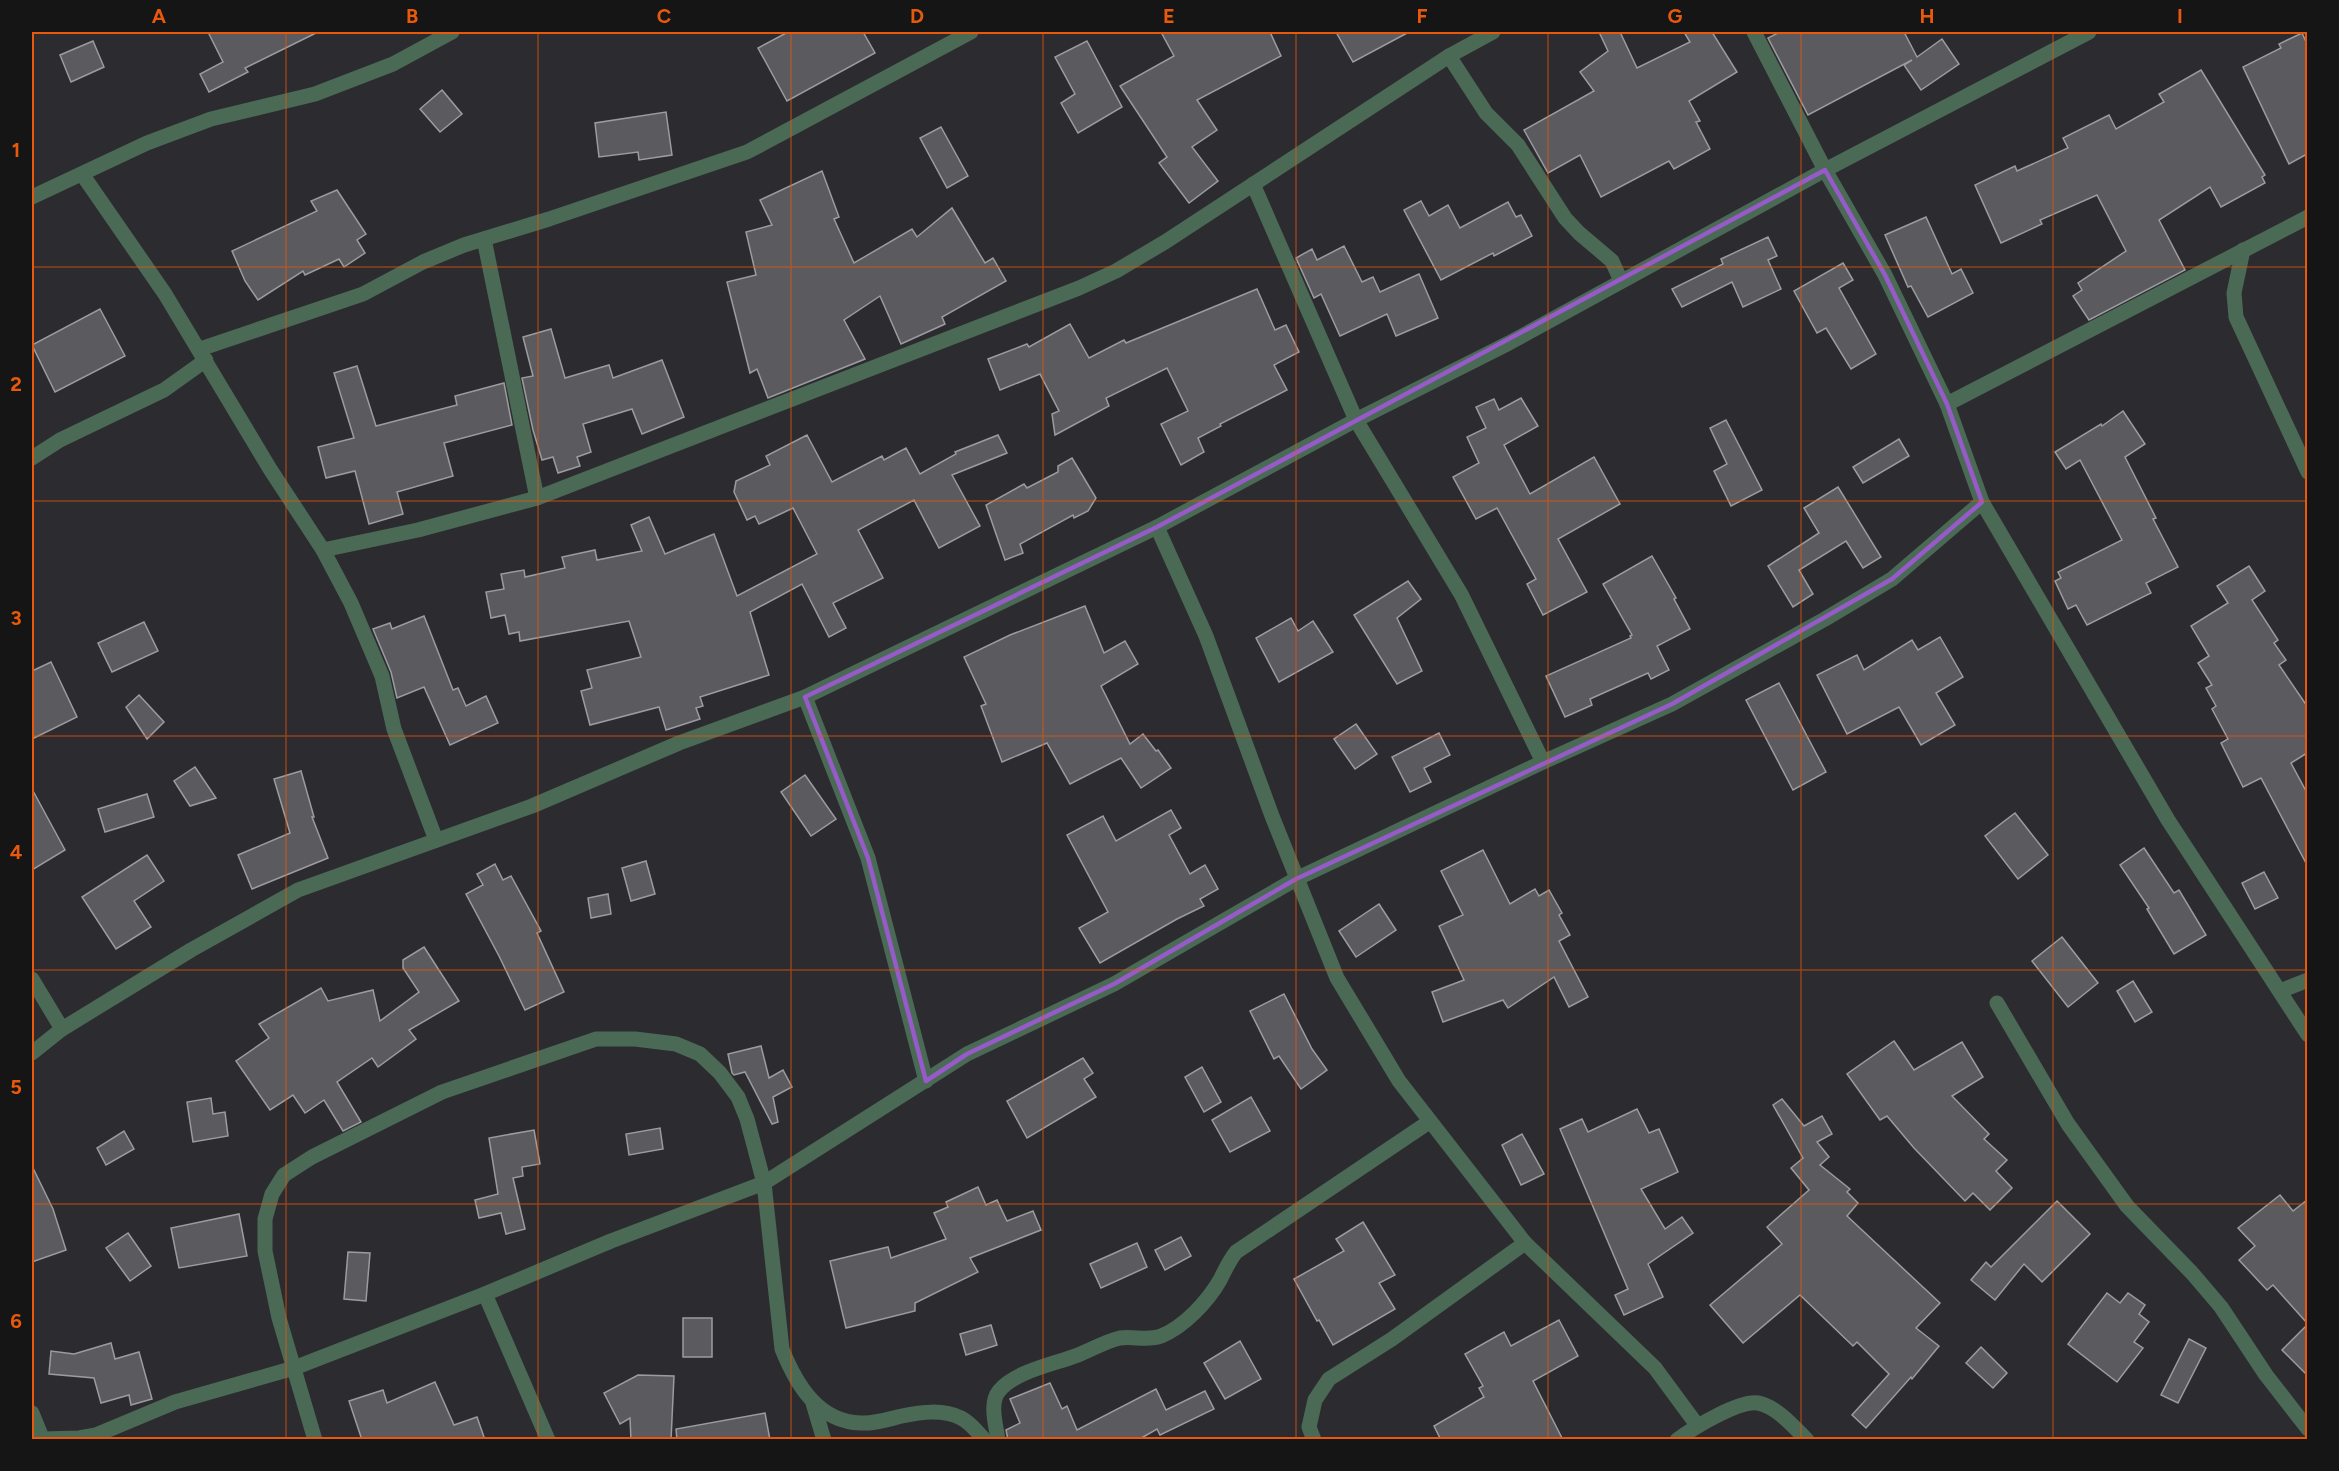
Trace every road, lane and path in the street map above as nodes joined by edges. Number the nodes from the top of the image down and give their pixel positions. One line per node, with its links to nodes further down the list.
1 (453, 32): 8 (street)
2 (971, 32): 12 (street)
3 (1493, 32): 6 (street)
4 (1754, 32): 7 (street)
5 (2089, 32): 7 (street)
6 (1449, 56): 9 (street); 14 (street)
7 (1825, 170): 14 (street); 16 (street)
8 (82, 174): 10 (street); 15 (street)
9 (1253, 184): 17 (street); 20 (street)
10 (32, 197)
11 (2307, 217): 13 (street)
12 (484, 239): 15 (street); 20 (street)
13 (2243, 250): 16 (street); 19 (street)
14 (1622, 281): 17 (street)
15 (203, 355): 18 (street); 23 (street)
16 (1947, 404): 21 (street)
17 (1356, 420): 22 (street); 25 (street)
18 (32, 458)
19 (2307, 472)
20 (537, 498): 23 (street)
21 (1982, 502): 25 (street); 30 (street)
22 (1157, 527): 24 (street); 27 (street)
23 (323, 550): 26 (street)
24 (805, 697): 26 (street); 35 (street)
25 (1543, 762): 27 (street)
26 (436, 840): 32 (street)
27 (1296, 879): 35 (street); 36 (street)
28 (32, 979): 32 (street)
29 (2307, 980): 30 (street)
30 (2280, 991): 33 (street)
31 (1997, 1003): 44 (street)
32 (62, 1029): 34 (street)
33 (2307, 1035)
34 (32, 1053)
35 (926, 1081): 37 (street)
36 (1429, 1122): 38 (street); 50 (street)
37 (764, 1183): 39 (street); 40 (street); 41 (street)
38 (1525, 1243): 43 (street); 51 (street)
39 (485, 1294): 40 (street); 47 (street)
40 (294, 1368): 45 (street); 46 (street)
41 (813, 1403): 48 (street); 49 (street)
42 (32, 1413): 45 (street)
43 (1697, 1425): 52 (street); 53 (street)
44 (2307, 1429)
45 (43, 1439)
46 (315, 1440)
47 (548, 1440)
48 (824, 1440)
49 (985, 1440)
50 (998, 1440)
51 (1314, 1440)
52 (1677, 1440)
53 (1807, 1440)

